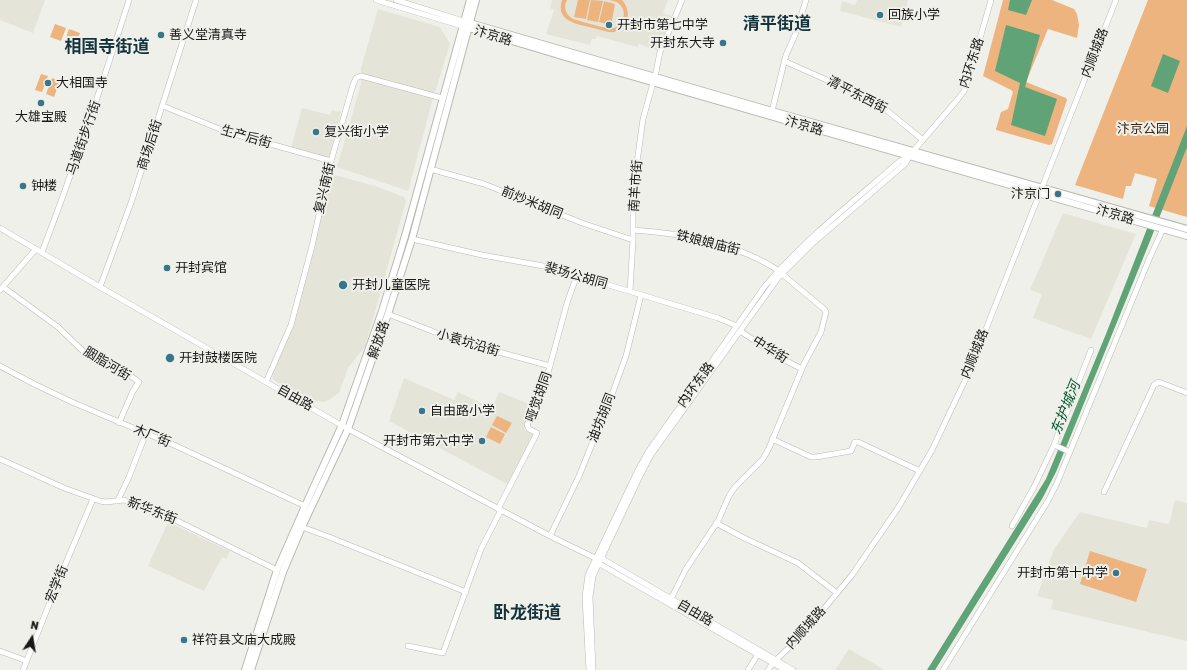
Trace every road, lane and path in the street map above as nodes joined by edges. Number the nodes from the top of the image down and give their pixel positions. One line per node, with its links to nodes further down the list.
1 (128, 0): 30 (street, 马道街步行街)
2 (196, 0): 15 (street, 商场后街)
3 (376, 0): 11 (street)
4 (398, 0): 11 (street)
5 (470, 0): 11 (main road, 解放路)
6 (476, 0): 11 (main road, 解放路)
7 (682, 0): 13 (street, 南羊市街)
8 (806, 0): 12 (street)
9 (991, 0): 17 (street, 内环东路)
10 (1116, 0): 21 (street, 内顺城路)
11 (465, 25): 13 (main road, 汴京路); 14 (main road, 解放路); 20 (main road, 解放路)
12 (784, 61): 16 (street); 17 (street, 清平东西街)
13 (654, 80): 16 (main road, 汴京路); 18 (main road, 汴京路); 25 (street, 南羊市街)
14 (442, 98): 19 (street, 复兴南街); 46 (main road, 解放路)
15 (163, 106): 19 (street, 生产后街); 33 (street, 商场后街)
16 (772, 111): 18 (main road, 汴京路)
17 (923, 140): 18 (street, 内环东路)
18 (911, 154): 21 (main road, 汴京路); 31 (street, 内环东路)
19 (331, 161): 43 (street, 复兴南街)
20 (430, 169): 27 (main road, 解放路); 28 (street, 前炒米胡同)
21 (1041, 190): 22 (main road, 汴京路); 52 (street, 内顺城路)
22 (1162, 226): 24 (main road); 26 (main road); 50 (street)
23 (0, 228): 29 (street, 自由路)
24 (1187, 229)
25 (633, 230): 28 (street, 南羊市街); 31 (street, 铁娘娘庙街)
26 (1187, 236)
27 (412, 239): 32 (street, 裴场公胡同); 37 (main road, 解放路)
28 (633, 240): 35 (street, 南羊市街)
29 (36, 249): 30 (street, 自由路); 34 (street)
30 (42, 252): 33 (street, 自由路)
31 (780, 272): 38 (street, 内环东路); 42 (street, 铁娘娘庙街)
32 (577, 275): 35 (street, 裴场公胡同); 41 (street, 哑觉胡同)
33 (100, 287): 43 (street, 自由路)
34 (2, 288): 45 (street, 胭脂河街)
35 (630, 291): 36 (street, 裴场公胡同)
36 (641, 295): 38 (street, 裴场公胡同); 61 (street, 油坊胡同)
37 (388, 314): 41 (street, 小袁坑沿街); 46 (main road, 解放路)
38 (739, 329): 42 (street, 中华街); 62 (street, 内环东路)
39 (1091, 350): 49 (street)
40 (0, 366): 45 (street, 木厂街)
41 (550, 366): 57 (street, 哑觉胡同)
42 (802, 369): 48 (street)
43 (266, 382): 46 (street, 自由路)
44 (1187, 393): 53 (street)
45 (118, 423): 47 (street, 木厂街)
46 (345, 427): 56 (main road, 解放路); 57 (street, 自由路); 60 (main road, 解放路)
47 (146, 433): 55 (street); 56 (street, 木厂街)
48 (772, 439): 52 (street); 58 (street)
49 (1056, 446): 50 (street); 59 (street)
50 (1068, 451): 81 (street)
51 (0, 459): 54 (street, 新华东街)
52 (920, 471): 65 (street, 内顺城路)
53 (1104, 492)
54 (93, 499): 55 (street, 新华东街); 70 (street, 宏学街)
55 (118, 500): 63 (street, 新华东街)
56 (305, 506): 63 (main road, 解放路)
57 (500, 509): 61 (street, 自由路); 64 (street)
58 (716, 523): 65 (street); 66 (street)
59 (1012, 526)
60 (302, 527): 64 (street); 74 (main road, 解放路)
61 (550, 536): 62 (street, 自由路)
62 (598, 560): 66 (street, 自由路); 75 (street, 内环东路); 76 (street, 内环东路)
63 (277, 570): 73 (main road, 解放路)
64 (466, 592): 67 (street)
65 (837, 593): 71 (street, 内顺城路)
66 (670, 601): 69 (street, 自由路); 71 (street, 自由路)
67 (408, 646)
68 (0, 651): 70 (street)
69 (758, 654): 71 (street, 自由路); 77 (street)
70 (27, 661): 72 (street, 宏学街)
71 (774, 662): 78 (street, 内顺城路); 79 (street, 自由路); 80 (street, 自由路)
72 (23, 670)
73 (245, 670)
74 (251, 670)
75 (589, 670)
76 (593, 670)
77 (748, 670)
78 (768, 670)
79 (784, 670)
80 (793, 670)
81 (942, 670)

